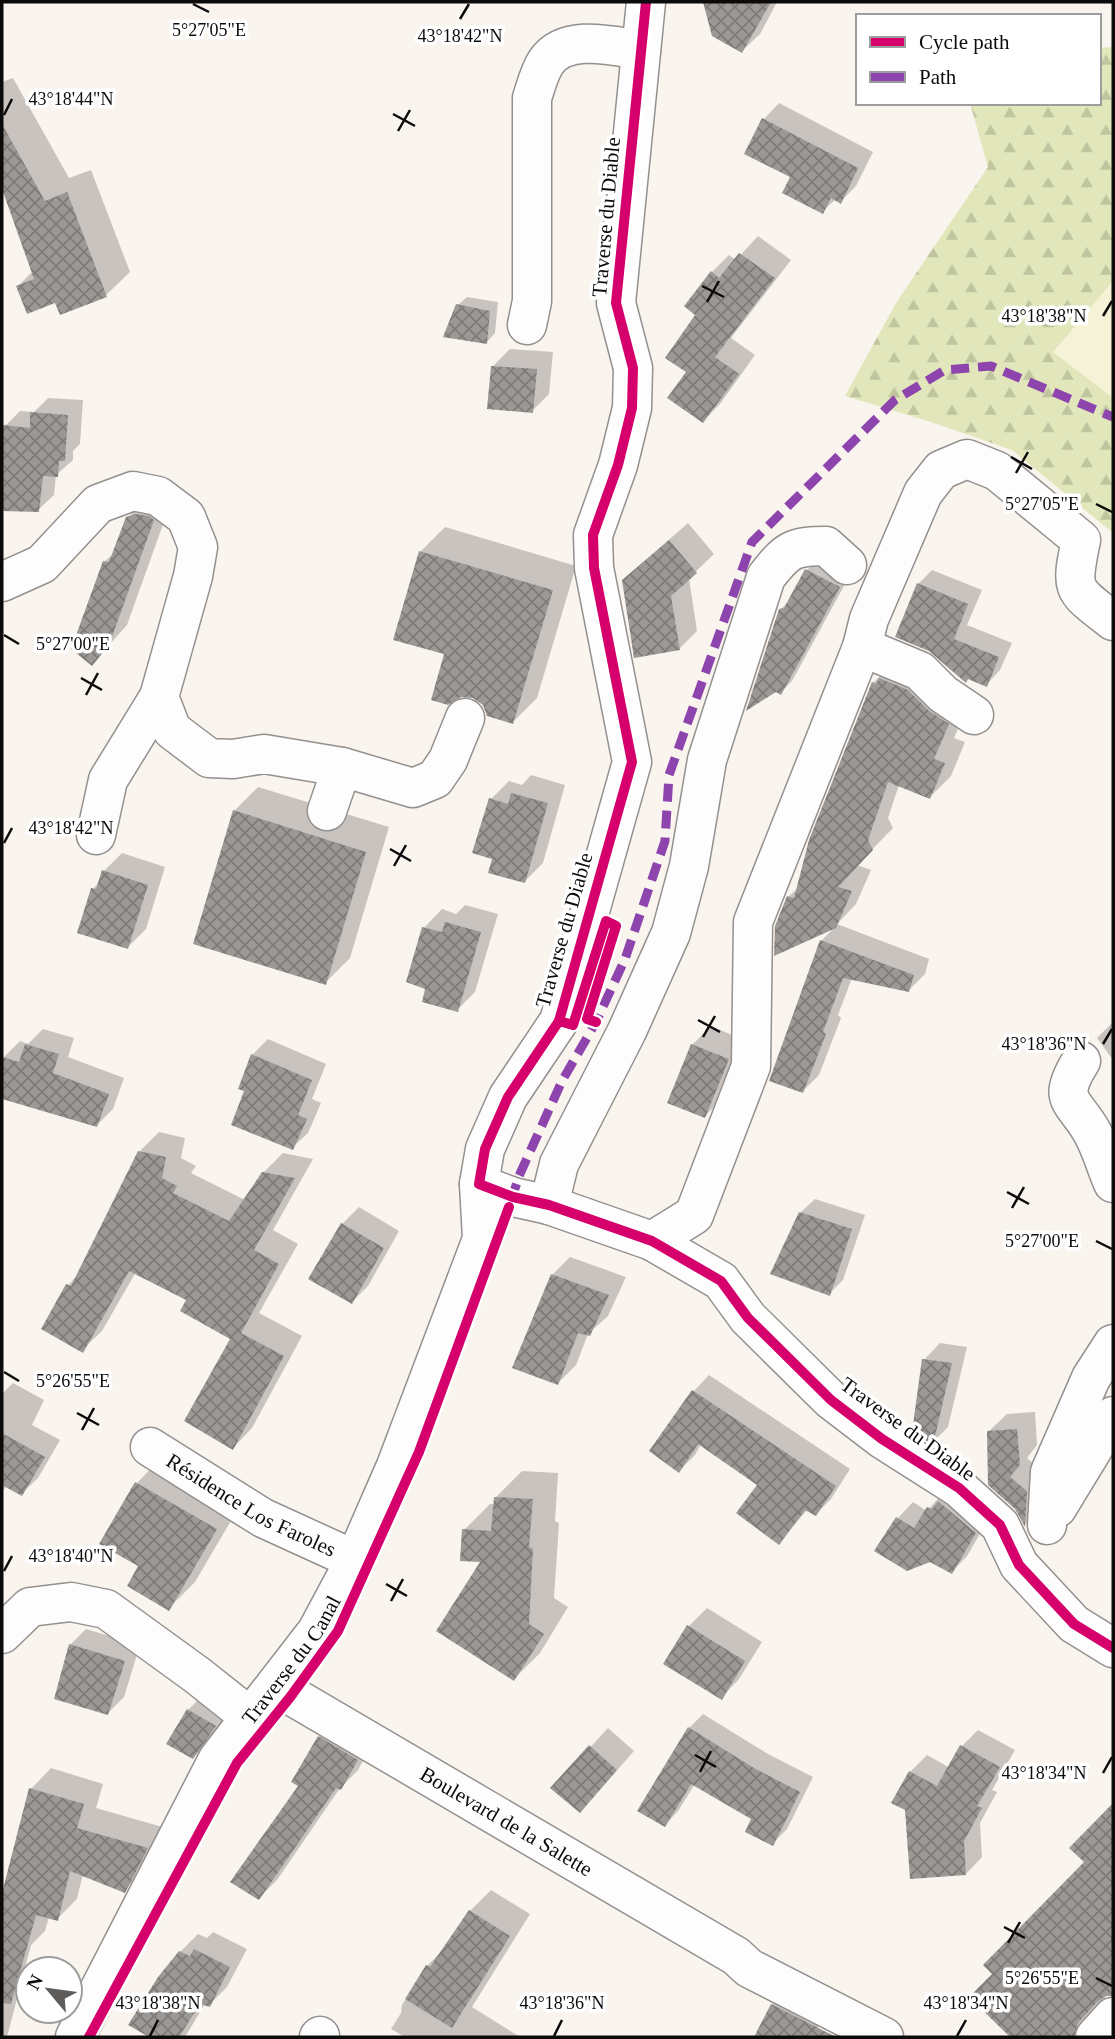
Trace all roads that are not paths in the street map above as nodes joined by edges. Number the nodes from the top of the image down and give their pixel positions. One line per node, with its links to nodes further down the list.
1 (646, 2): 2 (street, Traverse du Diable)
2 (641, 50): 3 (street); 16 (street, Traverse du Diable)
3 (527, 325)
4 (847, 565): 17 (street)
5 (2, 582): 8 (street)
6 (1113, 621): 7 (street)
7 (862, 647): 9 (street); 18 (street)
8 (159, 697): 11 (street); 13 (street)
9 (974, 715)
10 (466, 718): 11 (street)
11 (342, 767): 12 (street)
12 (327, 811)
13 (96, 835)
14 (1081, 1060): 15 (street)
15 (1113, 1183)
16 (479, 1184): 17 (street, Traverse du Diable); 23 (street, Traverse du Canal)
17 (549, 1205): 18 (street, Traverse du Diable)
18 (652, 1241): 24 (street, Traverse du Diable)
19 (1113, 1344): 22 (street)
20 (1113, 1416): 22 (street)
21 (150, 1447): 23 (street, Résidence Los Faroles)
22 (1046, 1525): 24 (street)
23 (355, 1560): 27 (street, Traverse du Canal)
24 (1019, 1565): 26 (street, Traverse du Diable)
25 (2, 1634): 28 (street)
26 (1113, 1648)
27 (275, 1686): 28 (street, Traverse du Canal); 31 (street, Boulevard de la Salette)
28 (250, 1717): 30 (street, Traverse du Canal)
29 (1113, 2017): 32 (street)
30 (75, 2037)
31 (884, 2037)
32 (1095, 2037)

